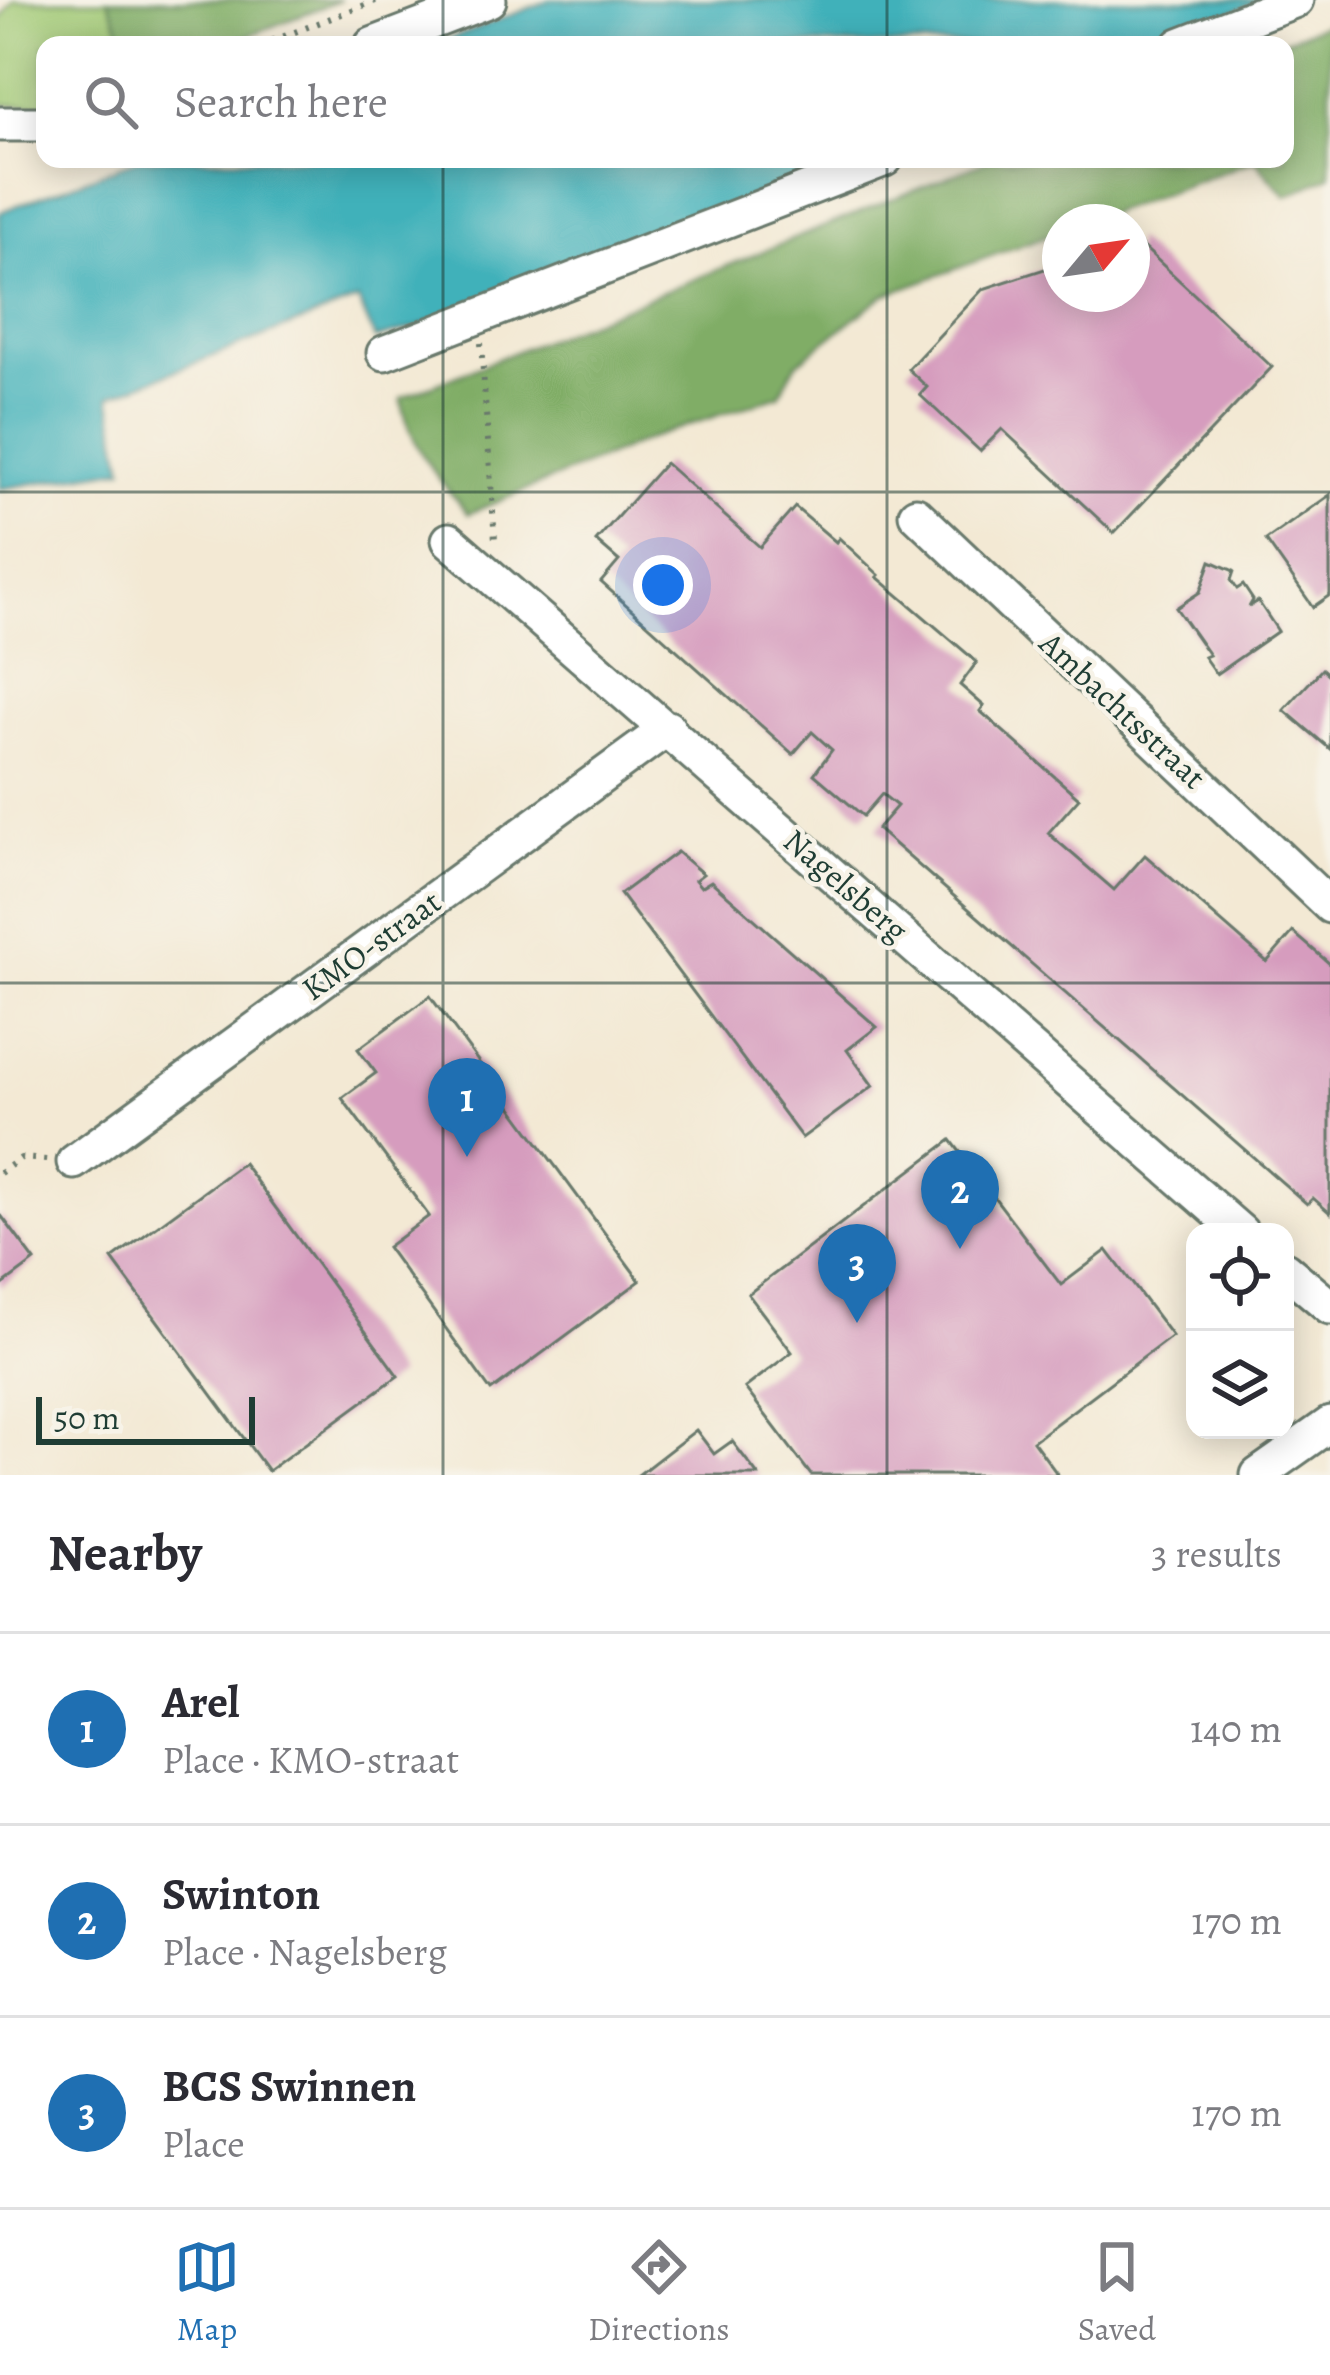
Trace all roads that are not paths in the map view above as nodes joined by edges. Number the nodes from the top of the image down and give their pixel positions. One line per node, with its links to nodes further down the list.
1 (489, 0): 3 (street)
2 (1296, 0): 4 (street)
3 (395, 36)
4 (1203, 36)
5 (0, 124): 6 (street)
6 (36, 124)
7 (862, 168): 8 (street)
8 (384, 353)
9 (916, 514): 12 (street, Ambachtsstraat)
10 (449, 540): 11 (street, Nagelsberg)
11 (668, 728): 13 (street, KMO-straat); 14 (street, Nagelsberg)
12 (1330, 906)
13 (74, 1162)
14 (1231, 1223)
15 (1294, 1277): 16 (street)
16 (1330, 1307)
17 (1330, 1424): 18 (street)
18 (1258, 1475)

